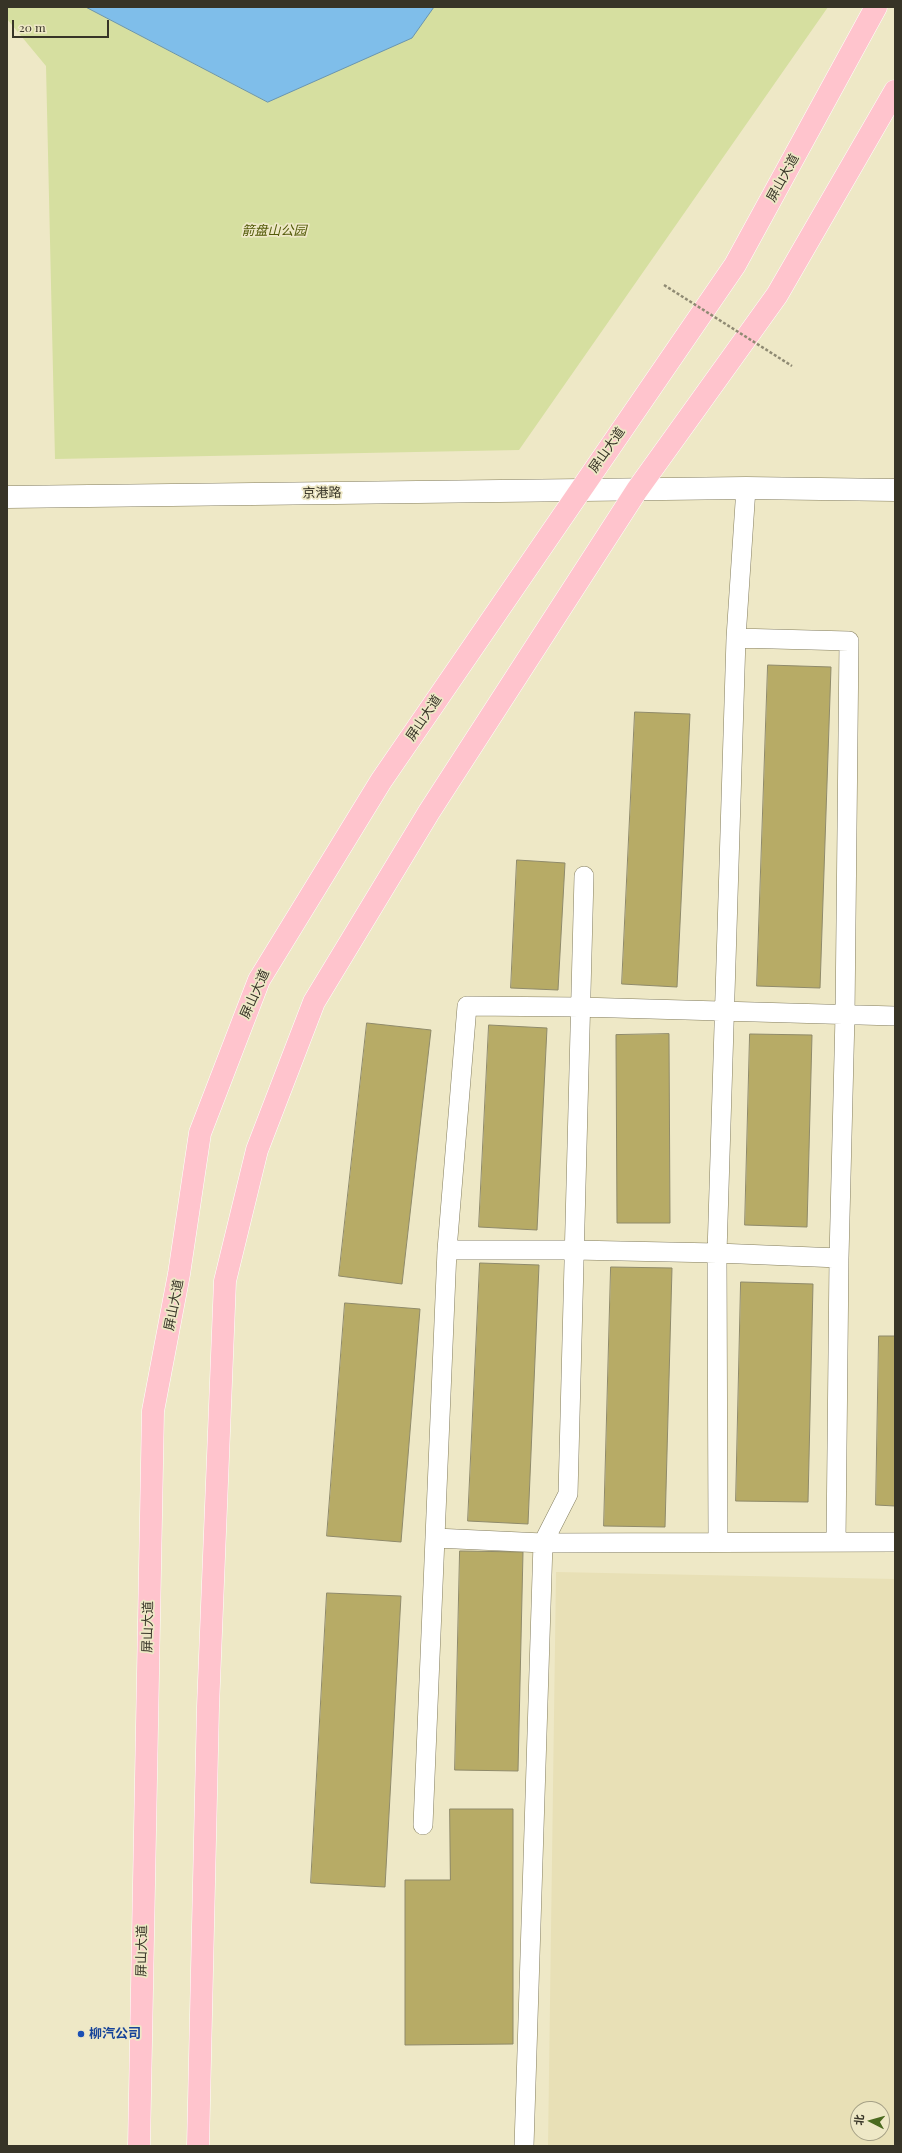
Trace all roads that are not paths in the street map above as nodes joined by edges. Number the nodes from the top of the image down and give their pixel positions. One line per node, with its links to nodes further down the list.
1 (876, 7): 4 (main road, 屏山大道)
2 (895, 91): 5 (main road)
3 (746, 488): 5 (street, 京港路); 6 (street, 京港路); 8 (lane)
4 (580, 490): 5 (street, 京港路); 7 (street, 京港路); 24 (main road, 屏山大道)
5 (637, 490): 25 (main road)
6 (895, 490)
7 (7, 497)
8 (736, 638): 11 (lane); 12 (lane)
9 (584, 876): 10 (lane)
10 (580, 1007): 11 (lane); 14 (lane); 15 (lane)
11 (724, 1012): 12 (lane); 16 (lane)
12 (845, 1015): 13 (lane); 17 (lane)
13 (895, 1016)
14 (447, 1250): 15 (lane); 18 (lane)
15 (574, 1250): 16 (lane); 22 (lane)
16 (717, 1253): 17 (lane); 19 (lane)
17 (839, 1258): 20 (lane)
18 (435, 1538): 22 (lane); 23 (lane)
19 (718, 1542): 20 (lane); 22 (lane)
20 (836, 1542): 21 (lane)
21 (895, 1542)
22 (544, 1543): 26 (lane)
23 (423, 1825)
24 (139, 2146)
25 (198, 2146)
26 (524, 2146)

